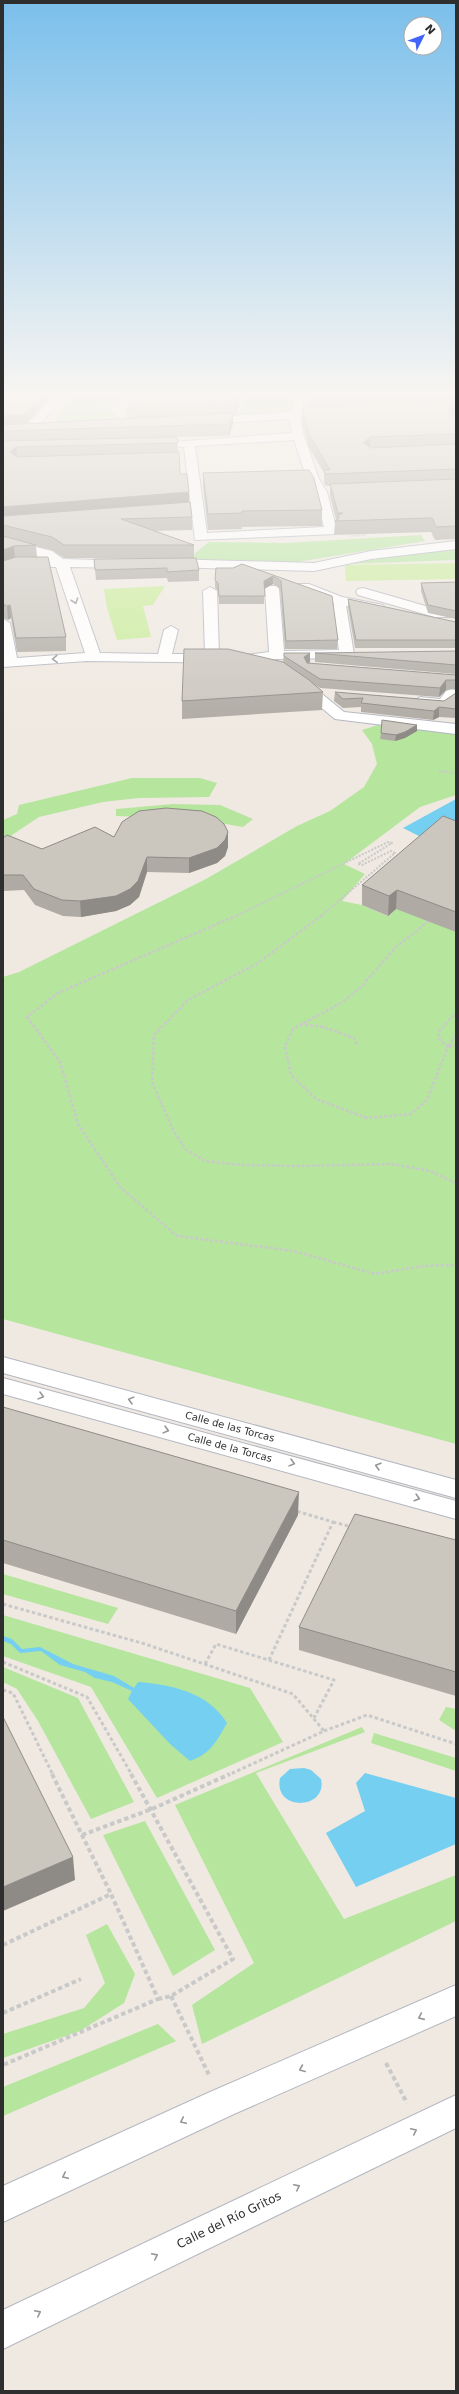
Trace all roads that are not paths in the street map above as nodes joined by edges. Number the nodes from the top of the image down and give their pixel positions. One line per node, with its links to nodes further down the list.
1 (193, 507): 2 (street)
2 (325, 507)
3 (3, 543): 5 (street)
4 (456, 545): 10 (street)
5 (33, 549): 8 (street); 11 (street)
6 (157, 563): 9 (street)
7 (141, 564): 8 (street)
8 (62, 565): 11 (street); 20 (street, one-way to 20)
9 (262, 567): 10 (street); 12 (street)
10 (314, 567): 15 (street)
11 (4, 572)
12 (282, 584): 17 (street); 19 (street)
13 (210, 591): 22 (street)
14 (339, 606): 19 (street)
15 (456, 613)
16 (3, 623): 24 (street)
17 (456, 625)
18 (171, 630): 21 (street)
19 (277, 655): 23 (street)
20 (94, 657): 21 (street); 24 (street, one-way to 24)
21 (164, 658): 22 (street)
22 (212, 658): 23 (street)
23 (252, 661): 25 (street); 26 (street)
24 (7, 663)
25 (337, 669)
26 (315, 693): 27 (street); 29 (street)
27 (338, 695)
28 (406, 701): 29 (street)
29 (448, 715)
30 (3, 1365): 32 (street, Calle de las Torcas, one-way to 30)
31 (3, 1386): 33 (street, Calle de la Torcas, one-way to 33)
32 (456, 1489)
33 (456, 1510)
34 (456, 2000): 36 (street, one-way to 36)
35 (456, 2111): 37 (street, Calle del Río Gritos, one-way to 35)
36 (3, 2204)
37 (3, 2330)

